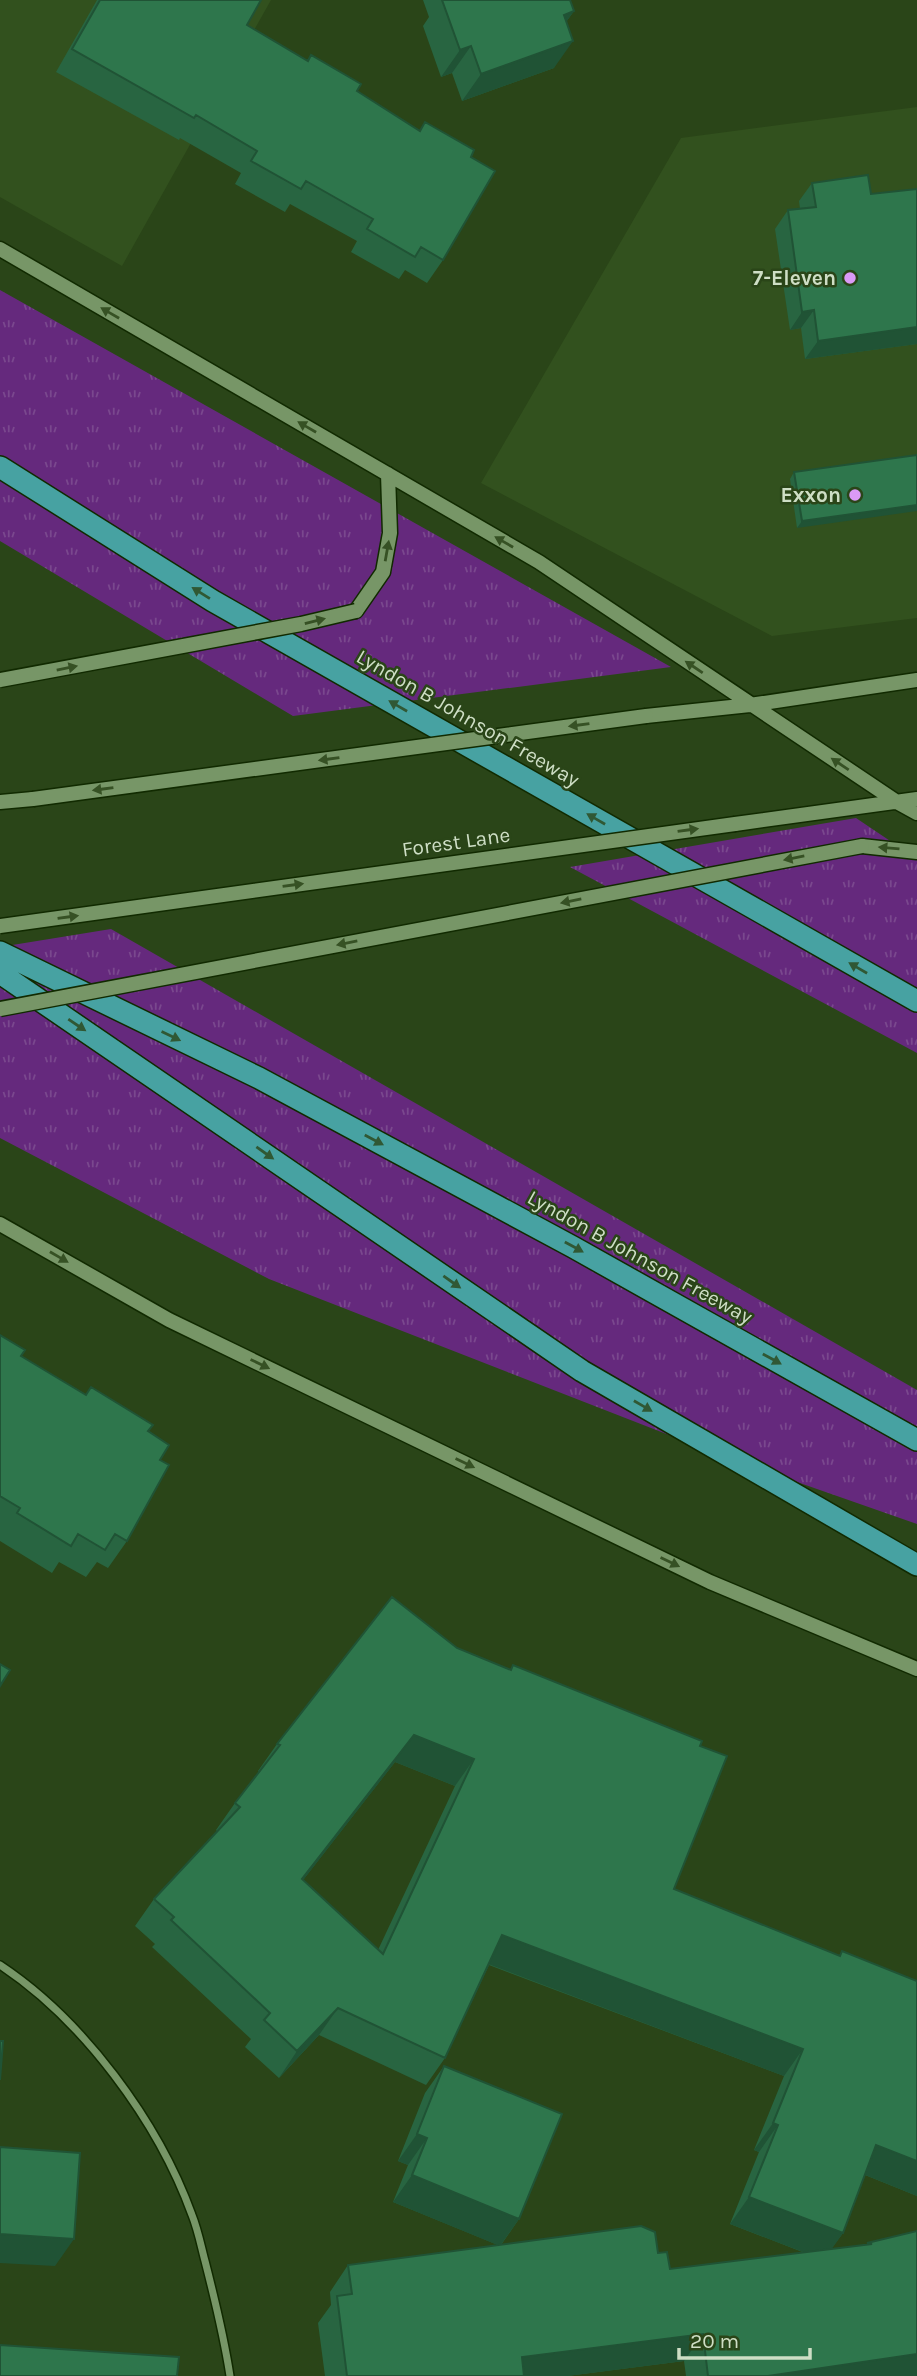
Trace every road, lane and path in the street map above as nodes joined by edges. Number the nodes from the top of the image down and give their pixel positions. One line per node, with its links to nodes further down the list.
1 (0, 249): 3 (main road, one-way to 1)
2 (0, 467): 15 (highway, Lyndon B Johnson Freeway, one-way to 2)
3 (388, 474): 4 (main road, one-way to 3, bridge); 6 (main road, one-way to 3)
4 (0, 680)
5 (917, 680): 6 (main road)
6 (750, 705): 8 (main road, one-way to 8, bridge); 9 (main road, one-way to 6)
7 (917, 799): 9 (main road, Forest Lane)
8 (0, 802)
9 (897, 802): 10 (main road); 12 (main road, Forest Lane, one-way to 9, bridge)
10 (917, 813)
11 (917, 852): 16 (main road, one-way to 16, bridge)
12 (0, 926)
13 (0, 952): 18 (highway, Lyndon B Johnson Freeway, one-way to 18)
14 (0, 973): 19 (highway, one-way to 19)
15 (917, 1002)
16 (0, 1009)
17 (0, 1224): 20 (main road, one-way to 20)
18 (917, 1440)
19 (917, 1565)
20 (917, 1669)
21 (0, 1965): 22 (street)
22 (230, 2376)

